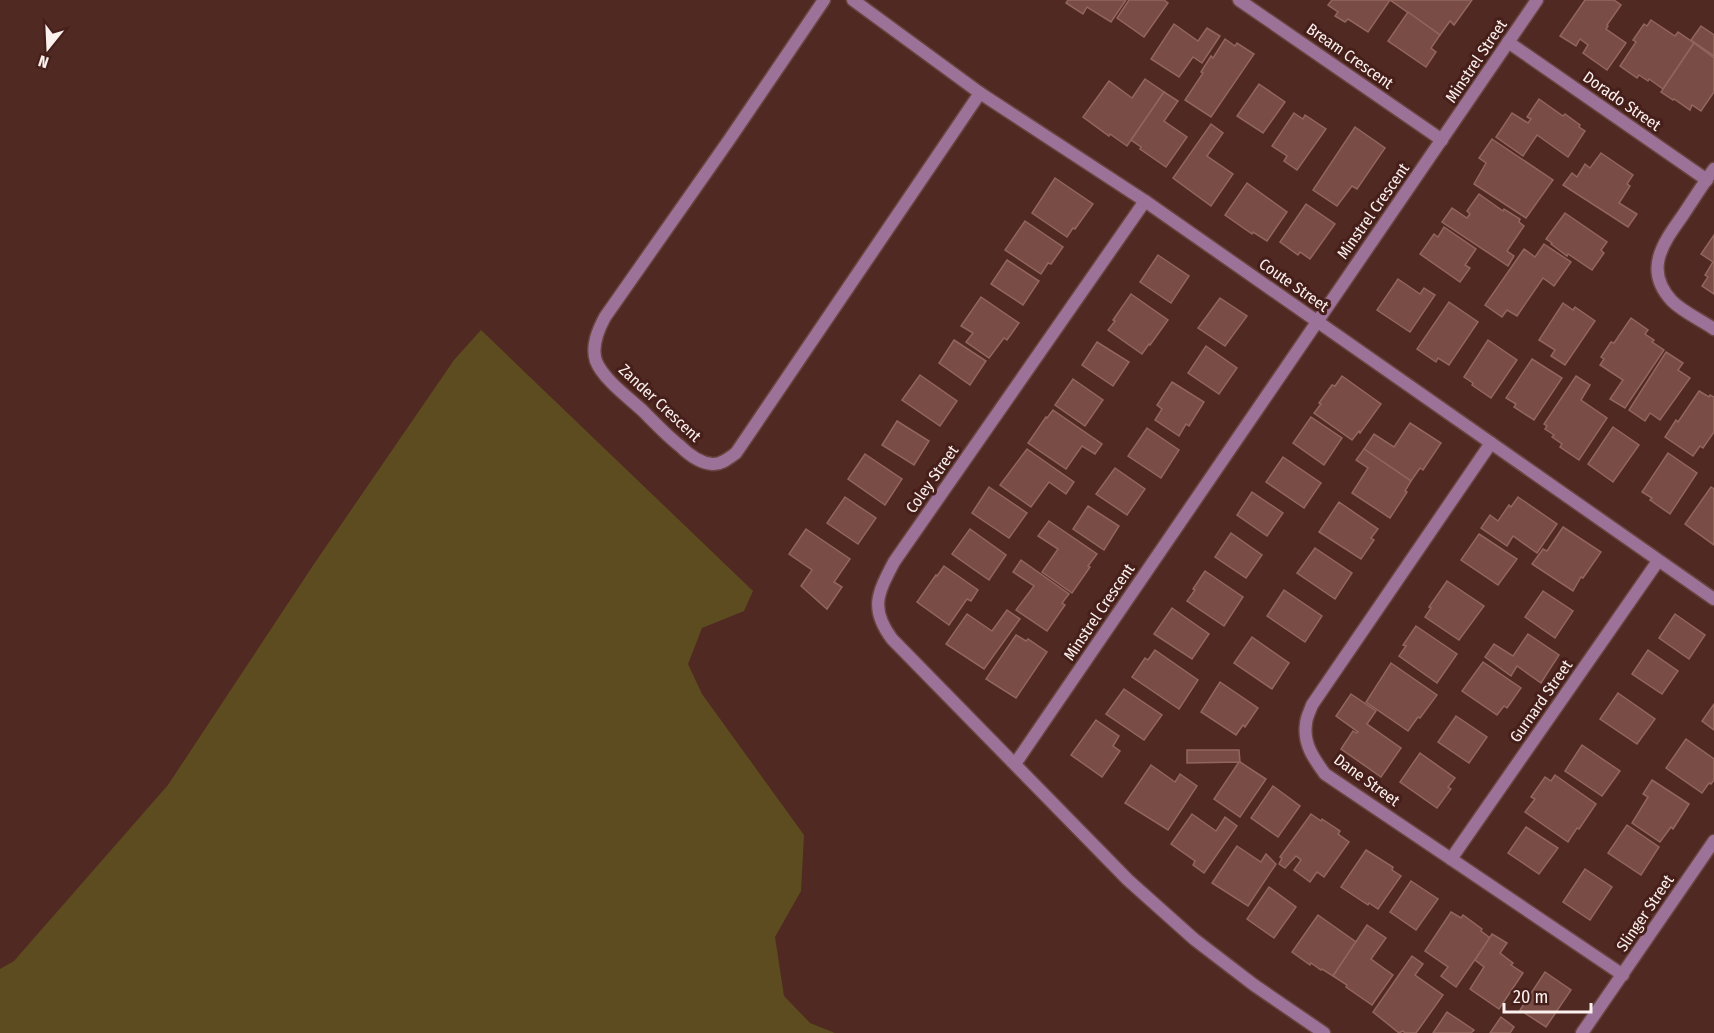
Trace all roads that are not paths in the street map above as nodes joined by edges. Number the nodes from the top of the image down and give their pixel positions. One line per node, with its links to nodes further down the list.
1 (824, 0): 6 (street, Zander Crescent)
2 (853, 0): 6 (street, Coute Street)
3 (1239, 0): 7 (street, Bream Crescent)
4 (1537, 0): 5 (street, Minstrel Street)
5 (1508, 42): 7 (street, Minstrel Street); 8 (street, Dorado Street)
6 (980, 93): 9 (street, Coute Street)
7 (1442, 140): 10 (street, Minstrel Crescent)
8 (1710, 175): 11 (street)
9 (1145, 201): 10 (street, Coute Street); 15 (street, Coley Street)
10 (1317, 321): 12 (street, Coute Street); 15 (street, Minstrel Crescent)
11 (1714, 329)
12 (1491, 443): 13 (street, Coute Street); 17 (street, Dane Street)
13 (1658, 561): 14 (street, Coute Street); 17 (street, Gurnard Street)
14 (1714, 599)
15 (1016, 764): 19 (street)
16 (1714, 841): 18 (street, Slinger Street)
17 (1451, 859): 18 (street, Dane Street)
18 (1623, 975): 20 (street, Slinger Street)
19 (1324, 1033)
20 (1582, 1033)

